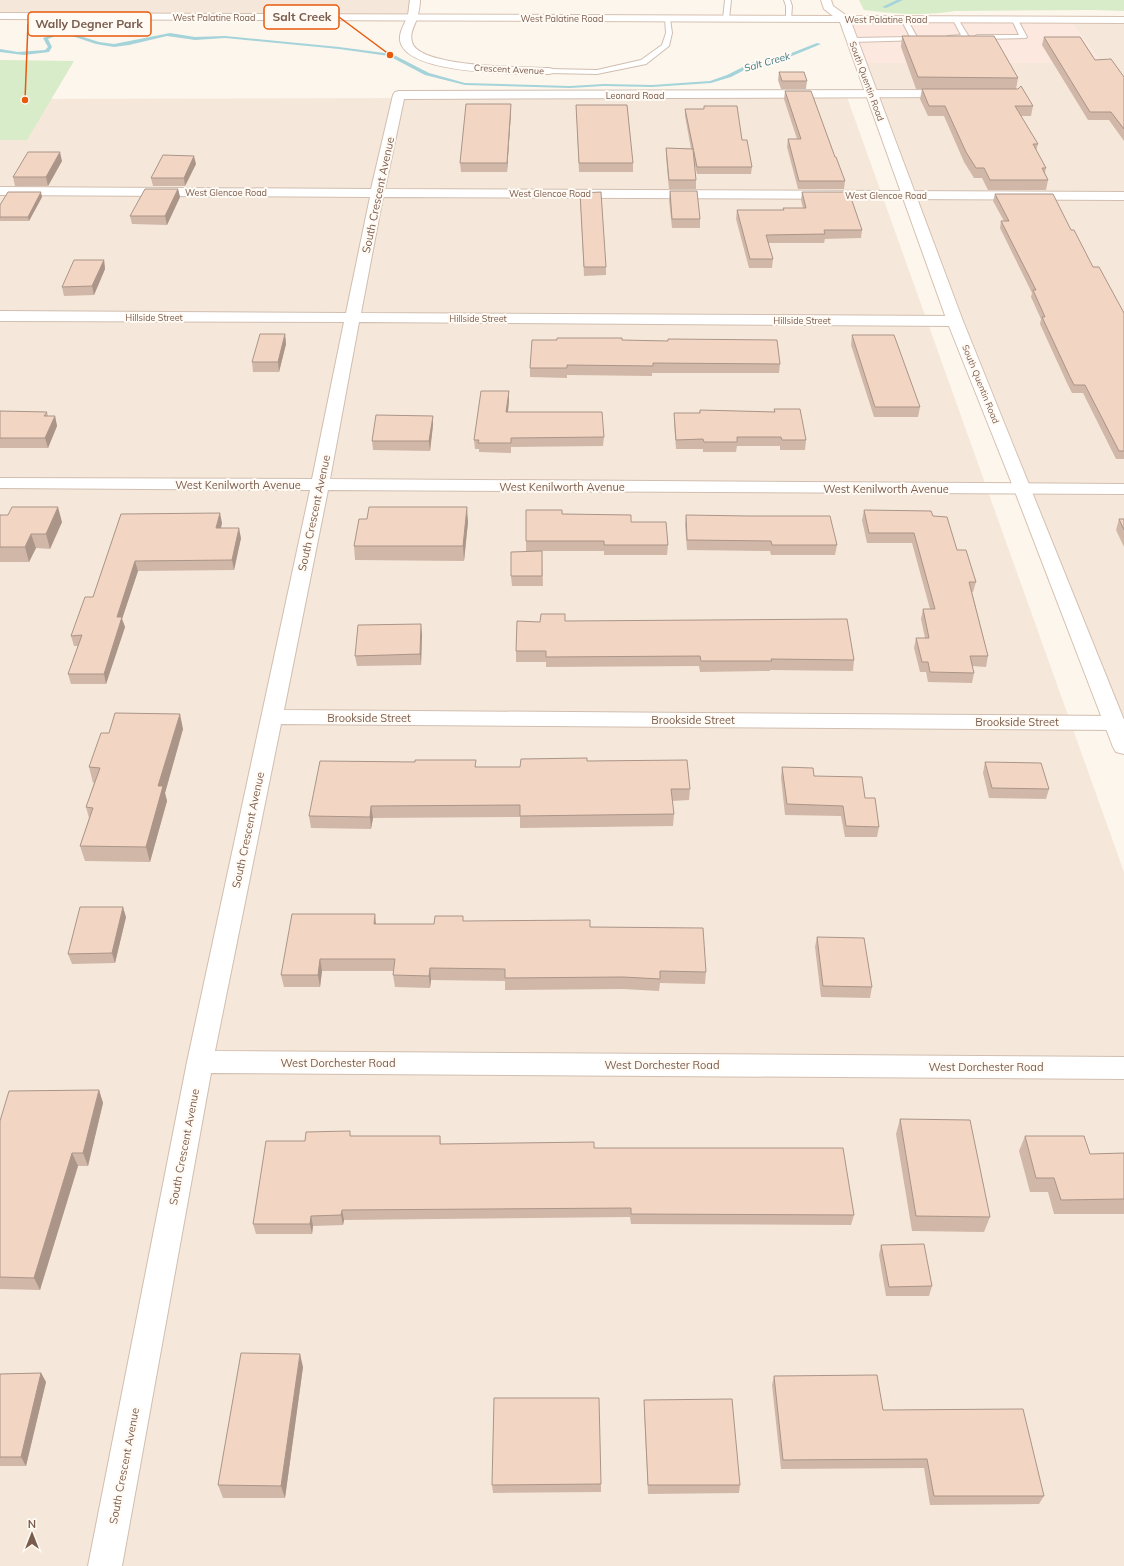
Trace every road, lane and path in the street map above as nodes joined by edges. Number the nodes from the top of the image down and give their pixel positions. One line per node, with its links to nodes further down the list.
1 (415, 0): 7 (street, Crescent Avenue)
2 (728, 0): 9 (lane)
3 (787, 0): 10 (lane)
4 (826, 0): 11 (street)
5 (849, 8): 11 (street)
6 (0, 16): 7 (street, West Palatine Road)
7 (412, 18): 8 (street, West Palatine Road); 19 (street, Crescent Avenue)
8 (667, 19): 9 (street, West Palatine Road); 19 (lane)
9 (726, 19): 10 (street, West Palatine Road)
10 (790, 19): 11 (street, West Palatine Road)
11 (844, 19): 12 (street, West Palatine Road); 18 (street, South Quentin Road)
12 (904, 20): 13 (street, West Palatine Road); 17 (lane)
13 (956, 20): 14 (street, West Palatine Road); 16 (lane)
14 (1015, 20): 15 (street, West Palatine Road); 16 (lane)
15 (1124, 20)
16 (966, 37): 17 (lane)
17 (914, 39): 18 (lane)
18 (852, 40): 20 (street, South Quentin Road)
19 (549, 71)
20 (872, 94): 21 (street, Leonard Road); 22 (street, Leonard Road); 25 (street, South Quentin Road)
21 (966, 94)
22 (399, 95): 24 (street, South Crescent Avenue)
23 (0, 192): 24 (street, West Glencoe Road)
24 (377, 193): 25 (street, West Glencoe Road); 28 (street, South Crescent Avenue)
25 (909, 195): 26 (street, West Glencoe Road); 29 (street, South Quentin Road)
26 (1124, 196)
27 (0, 316): 28 (street, Hillside Street)
28 (354, 318): 29 (street, Hillside Street); 31 (street, South Crescent Avenue)
29 (955, 321): 33 (street, South Quentin Road)
30 (0, 483): 31 (street, West Kenilworth Avenue)
31 (320, 485): 33 (street, West Kenilworth Avenue); 34 (street, South Crescent Avenue)
32 (1124, 489): 33 (street, West Kenilworth Avenue)
33 (1023, 490): 35 (street, South Quentin Road)
34 (271, 717): 35 (street, Brookside Street); 37 (street, South Crescent Avenue)
35 (1115, 722): 36 (street, South Quentin Road)
36 (1124, 747)
37 (200, 1062): 38 (street, West Dorchester Road); 39 (street, South Crescent Avenue)
38 (1124, 1068)
39 (105, 1566)

